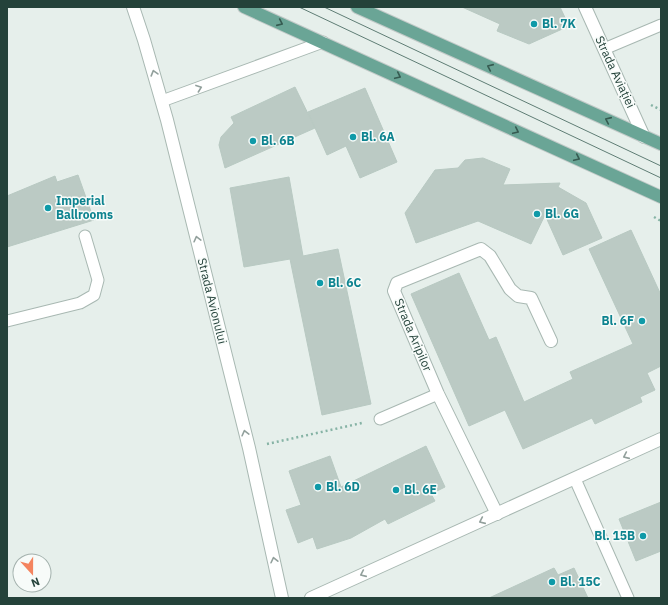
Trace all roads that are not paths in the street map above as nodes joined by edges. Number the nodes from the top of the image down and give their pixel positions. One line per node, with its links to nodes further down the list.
1 (133, 7): 8 (street, Strada Avionului, one-way to 1)
2 (244, 7): 6 (main road, one-way to 6)
3 (357, 7): 9 (main road, one-way to 3)
4 (585, 7): 7 (street, Strada Aviației)
5 (661, 25): 7 (lane)
6 (323, 42): 8 (lane, one-way to 6); 11 (main road, one-way to 11)
7 (604, 49): 9 (street, Strada Aviației)
8 (162, 101): 20 (street, Strada Avionului, one-way to 8)
9 (644, 136): 10 (main road)
10 (661, 144)
11 (661, 197)
12 (85, 236): 13 (lane)
13 (7, 321)
14 (551, 341): 15 (street, Strada Aripilor)
15 (438, 394): 16 (lane); 19 (street, Strada Aripilor)
16 (380, 419)
17 (661, 440): 18 (street, one-way to 18)
18 (575, 478): 19 (street); 22 (lane)
19 (497, 514): 21 (street, one-way to 21)
20 (282, 598)
21 (311, 598)
22 (628, 598)

